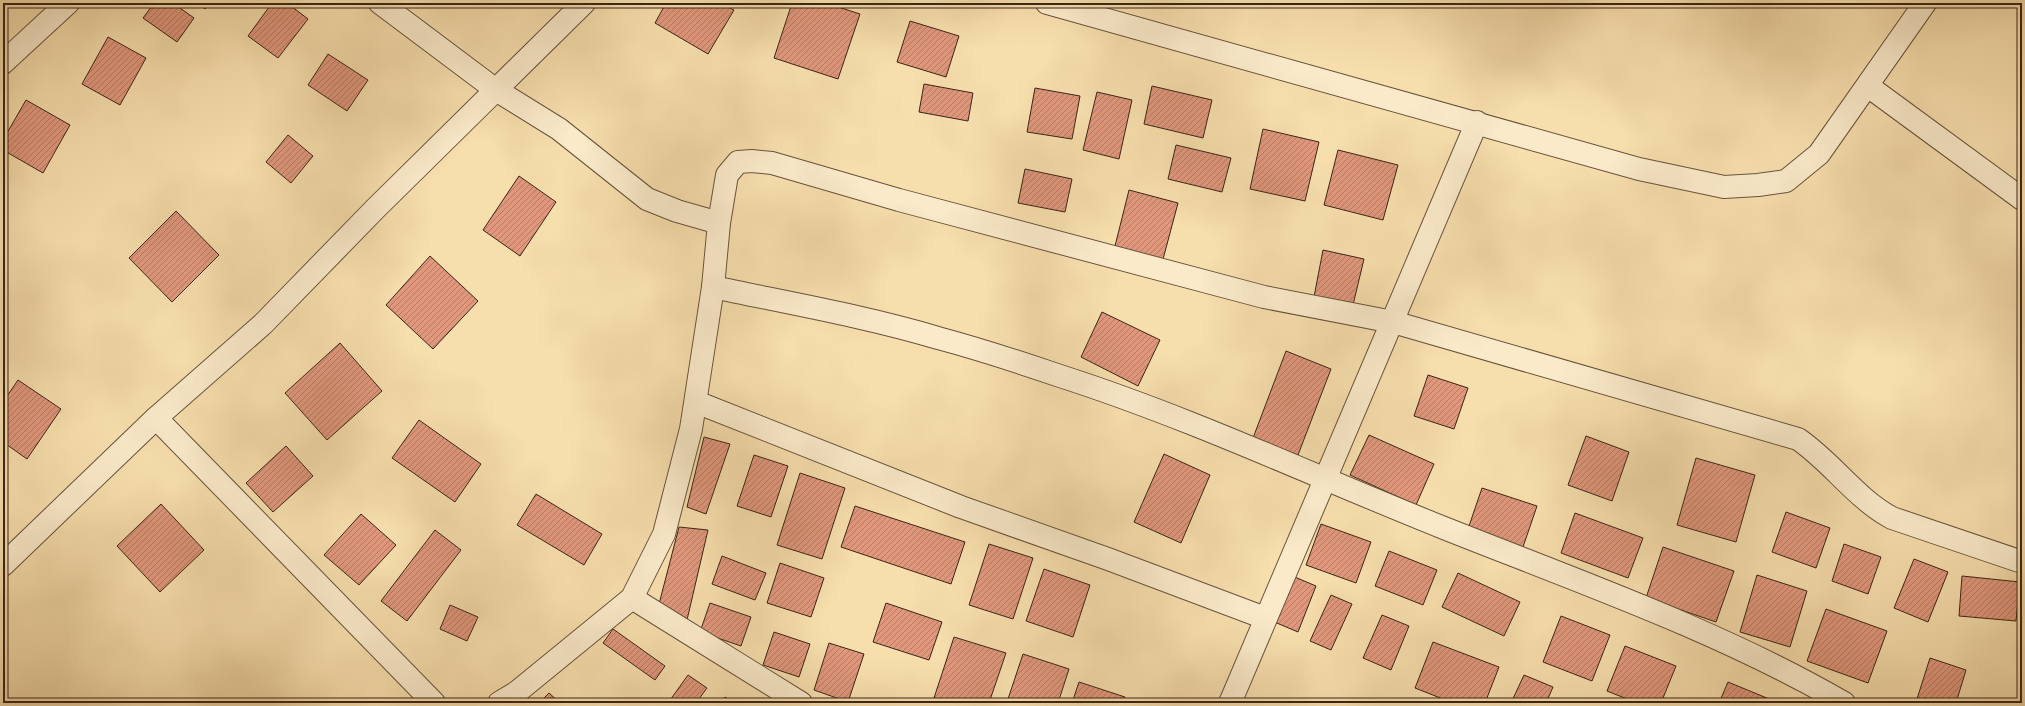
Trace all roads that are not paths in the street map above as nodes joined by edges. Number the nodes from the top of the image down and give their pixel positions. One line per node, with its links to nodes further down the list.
1 (68, 3): 6 (street)
2 (380, 3): 8 (street)
3 (584, 3): 8 (street)
4 (1047, 3): 9 (street)
5 (1925, 3): 7 (street)
6 (3, 63)
7 (1868, 86): 9 (street); 10 (street)
8 (496, 90): 11 (street); 15 (street)
9 (1477, 122): 13 (street)
10 (2022, 199)
11 (719, 223): 12 (street); 13 (street)
12 (713, 287): 14 (street); 16 (street)
13 (1393, 322): 16 (street); 17 (street)
14 (696, 402): 19 (street); 20 (street)
15 (156, 418): 18 (street); 21 (street)
16 (1326, 478): 20 (street); 25 (street)
17 (2022, 562)
18 (3, 565)
19 (632, 598): 22 (street); 23 (street)
20 (1265, 618): 24 (street)
21 (434, 703)
22 (499, 703)
23 (801, 703)
24 (1230, 703)
25 (1844, 703)

